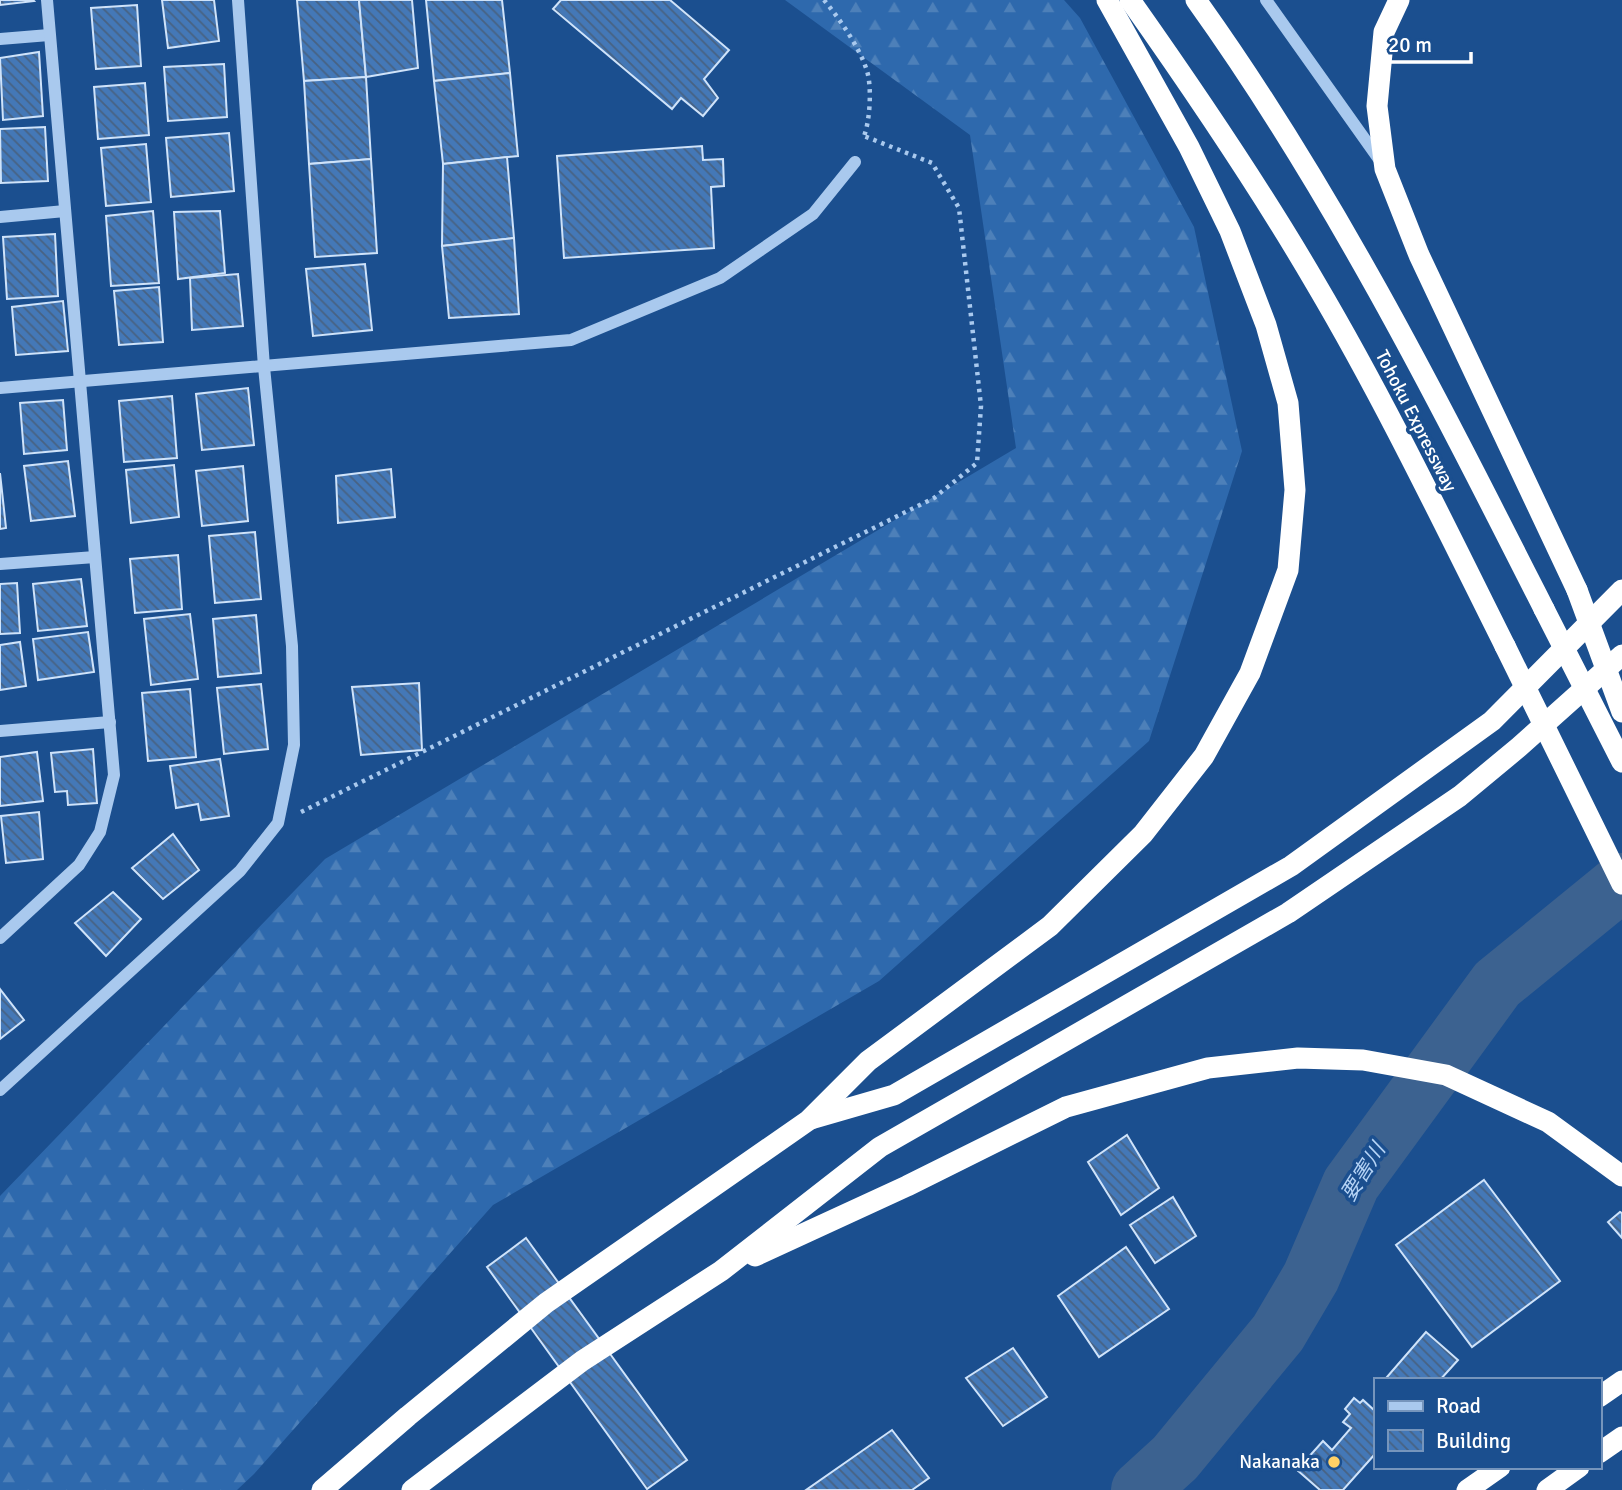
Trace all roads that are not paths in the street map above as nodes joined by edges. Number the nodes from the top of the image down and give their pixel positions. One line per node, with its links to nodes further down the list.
1 (47, 0): 8 (street)
2 (238, 0): 14 (street)
3 (1107, 0): 28 (highway)
4 (1130, 0): 25 (highway, Tohoku Expressway, bridge)
5 (1196, 0): 24 (highway, Tohoku Expressway, bridge)
6 (1266, 0): 11 (street)
7 (1399, 0): 11 (highway)
8 (49, 35): 9 (street); 12 (street)
9 (0, 39)
10 (855, 162): 14 (street)
11 (1385, 169): 21 (highway, bridge)
12 (65, 211): 13 (street); 15 (street)
13 (0, 217)
14 (264, 367): 15 (street); 27 (street)
15 (79, 380): 16 (street); 17 (street)
16 (0, 388)
17 (95, 556): 18 (street); 22 (street)
18 (0, 564)
19 (1622, 590): 28 (highway)
20 (1622, 655): 30 (highway)
21 (1622, 712)
22 (110, 722): 23 (street); 26 (street)
23 (0, 731)
24 (1622, 762)
25 (1622, 884)
26 (0, 938)
27 (0, 1090)
28 (809, 1120): 37 (highway)
29 (1622, 1176): 30 (highway)
30 (721, 1272): 38 (highway)
31 (1622, 1381): 32 (highway)
32 (1601, 1396)
33 (1622, 1437): 34 (highway)
34 (1601, 1452)
35 (1497, 1469): 39 (highway)
36 (1576, 1469): 40 (highway)
37 (322, 1490)
38 (412, 1490)
39 (1467, 1490)
40 (1547, 1490)

